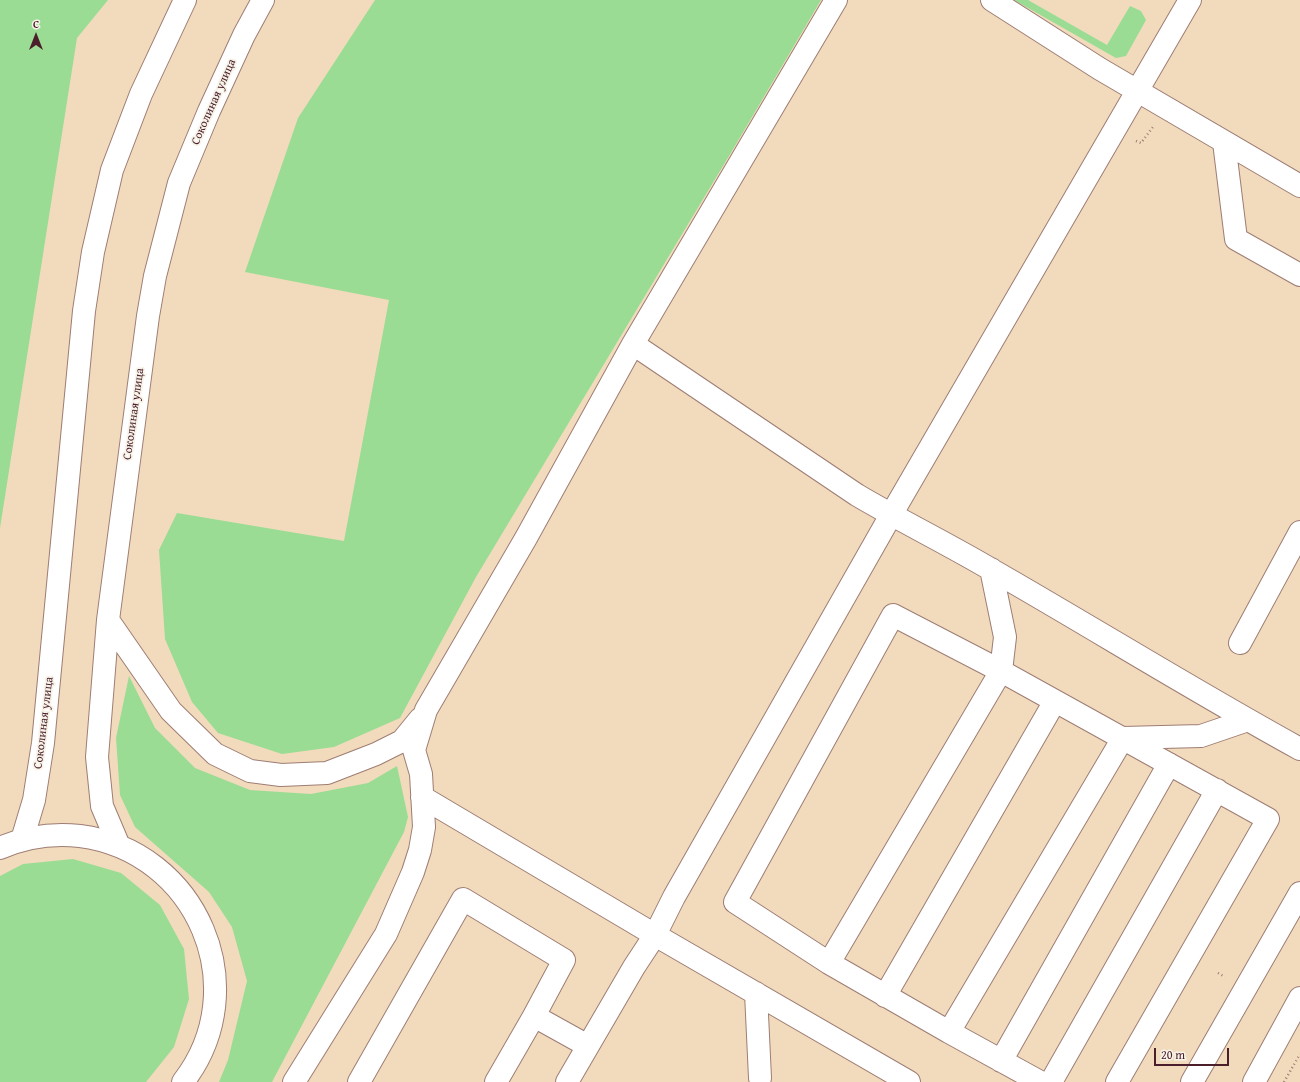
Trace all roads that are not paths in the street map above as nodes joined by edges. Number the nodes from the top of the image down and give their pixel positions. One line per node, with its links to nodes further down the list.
1 (185, 0): 25 (street, Соколиная улица)
2 (262, 0): 14 (street, Соколиная улица)
3 (836, 0): 10 (street)
4 (992, 0): 6 (street)
5 (1190, 0): 6 (street)
6 (1137, 91): 7 (street); 11 (street)
7 (1224, 142): 8 (street); 9 (street)
8 (1300, 186)
9 (1300, 275)
10 (633, 344): 11 (street); 18 (street)
11 (891, 515): 13 (street); 29 (street)
12 (1300, 532): 15 (street)
13 (991, 569): 16 (street); 19 (street)
14 (108, 620): 18 (street); 26 (street, Соколиная улица)
15 (1240, 643)
16 (1001, 671): 17 (street); 30 (street); 30 (street)
17 (1055, 701): 20 (street); 32 (street)
18 (426, 710): 24 (street)
19 (1248, 720): 20 (street); 21 (street)
20 (1123, 738): 22 (street); 35 (street)
21 (1300, 749)
22 (1169, 764): 23 (street); 37 (street)
23 (1217, 790): 46 (street); 47 (street)
24 (422, 797): 29 (street); 40 (street)
25 (22, 840): 26 (street); 27 (street)
26 (119, 846): 39 (street)
27 (0, 848)
28 (1300, 893): 48 (street)
29 (655, 935): 31 (street); 36 (street)
30 (829, 963): 32 (street)
31 (756, 993): 38 (street); 44 (street)
32 (886, 996): 35 (street)
33 (1300, 998): 49 (street)
34 (534, 1016): 36 (street); 41 (street); 42 (street)
35 (949, 1032): 37 (street)
36 (588, 1046): 43 (street)
37 (1001, 1060): 45 (street)
38 (760, 1078)
39 (184, 1082)
40 (294, 1082)
41 (359, 1082)
42 (496, 1082)
43 (567, 1082)
44 (909, 1082)
45 (1040, 1082)
46 (1051, 1082)
47 (1117, 1082)
48 (1192, 1082)
49 (1254, 1082)

